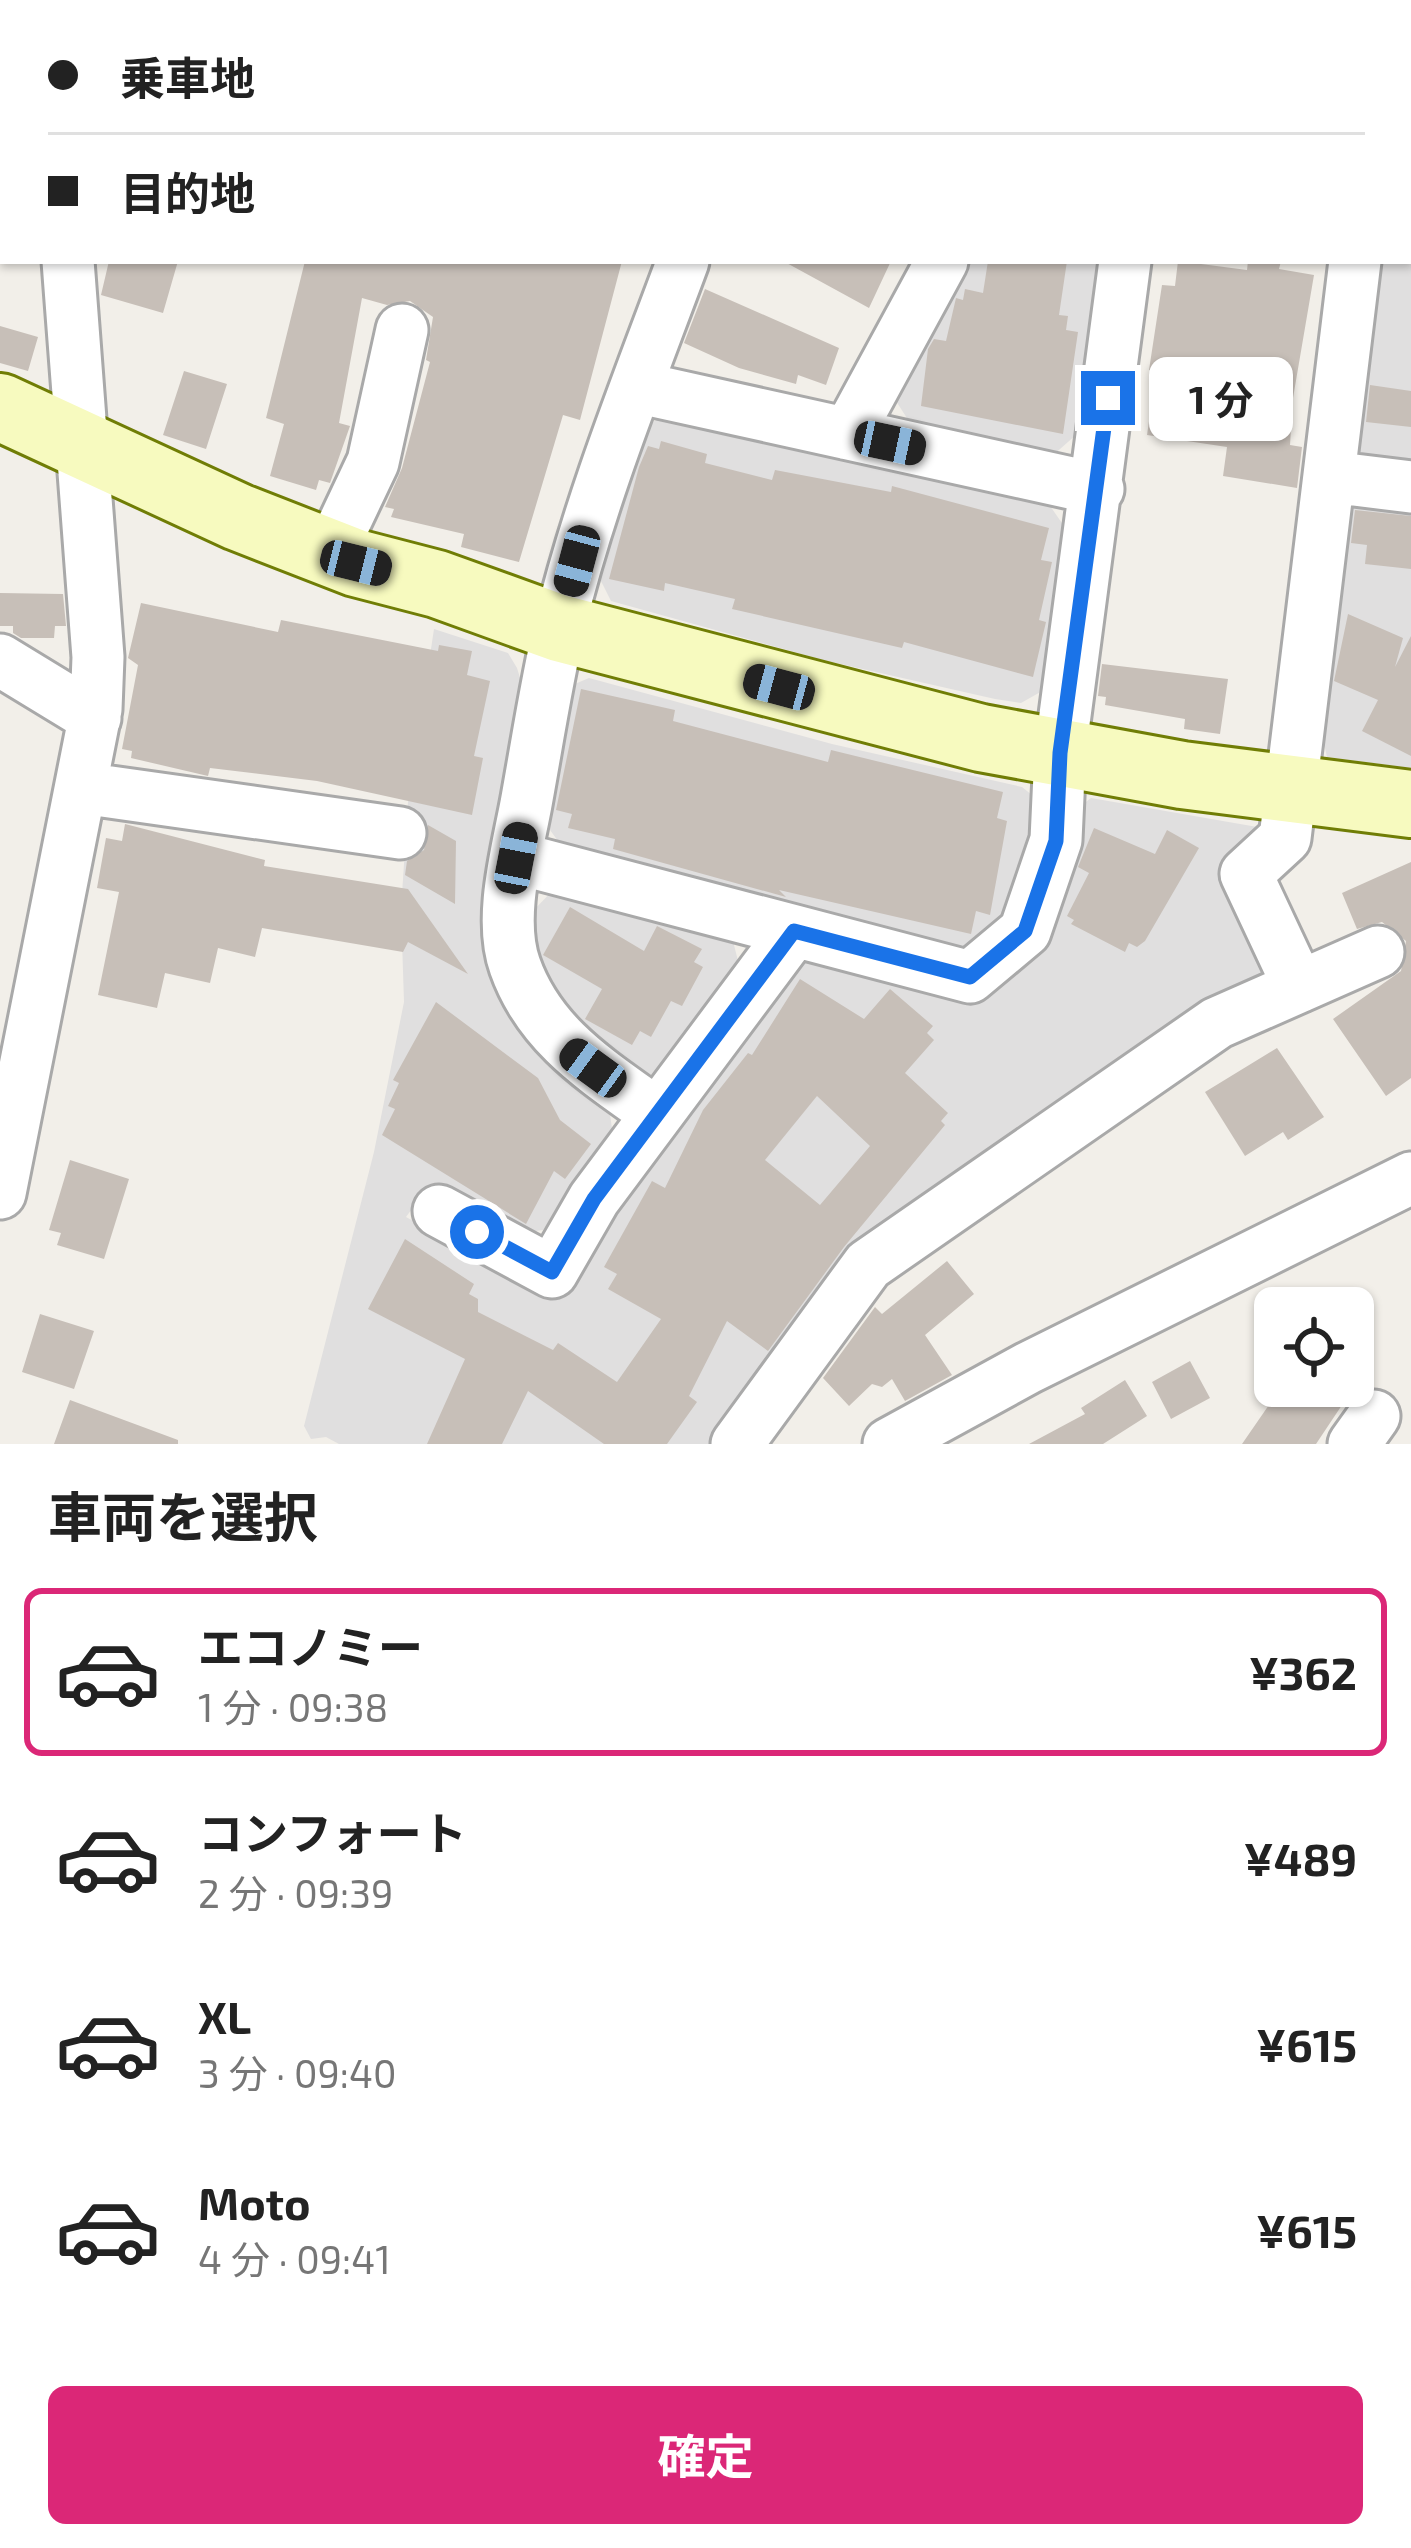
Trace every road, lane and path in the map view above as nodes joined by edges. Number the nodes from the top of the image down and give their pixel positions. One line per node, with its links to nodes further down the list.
1 (68, 264): 10 (street)
2 (682, 264): 7 (street)
3 (940, 264): 9 (street)
4 (1124, 264): 13 (street)
5 (1355, 264): 11 (street)
6 (402, 330): 14 (street)
7 (636, 387): 9 (street); 15 (street)
8 (0, 407): 10 (street)
9 (848, 434): 13 (street)
10 (85, 446): 14 (street); 17 (street)
11 (1330, 477): 12 (street); 20 (street)
12 (1411, 487)
13 (1098, 489): 18 (street)
14 (330, 553): 15 (street)
15 (559, 628): 18 (street); 23 (street)
16 (0, 660): 17 (street)
17 (94, 718): 19 (street)
18 (1060, 753): 20 (street); 24 (street)
19 (82, 788): 22 (street); 27 (street)
20 (1293, 790): 21 (street); 26 (street)
21 (1411, 804)
22 (400, 833)
23 (516, 858): 24 (street); 28 (street)
24 (794, 931): 28 (street)
25 (1378, 952): 26 (street)
26 (1299, 987): 32 (street)
27 (12, 1086): 30 (street)
28 (657, 1114): 31 (street)
29 (1411, 1178): 33 (street)
30 (0, 1193)
31 (439, 1211)
32 (737, 1444)
33 (889, 1444)

